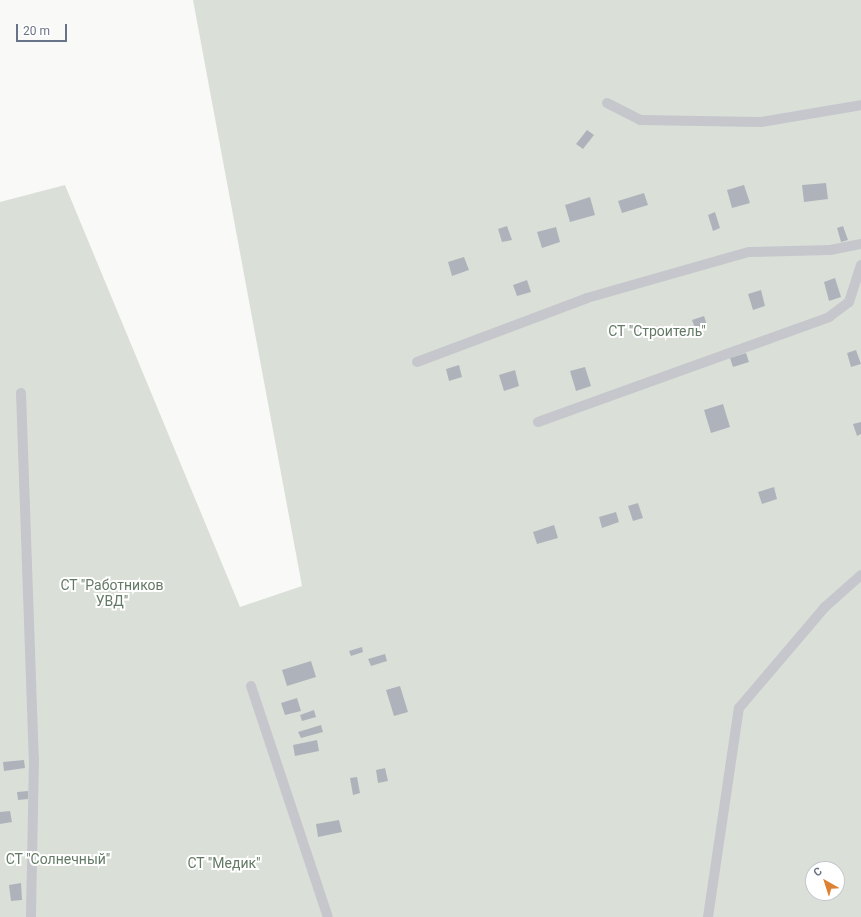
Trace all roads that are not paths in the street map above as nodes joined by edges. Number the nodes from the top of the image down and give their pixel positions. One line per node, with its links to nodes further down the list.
1 (606, 103): 2 (lane)
2 (861, 105)
3 (861, 244): 5 (lane)
4 (861, 265): 7 (lane)
5 (417, 362)
6 (21, 393): 10 (lane)
7 (538, 422)
8 (861, 575): 12 (lane)
9 (251, 686): 11 (lane)
10 (31, 917)
11 (328, 917)
12 (708, 917)

